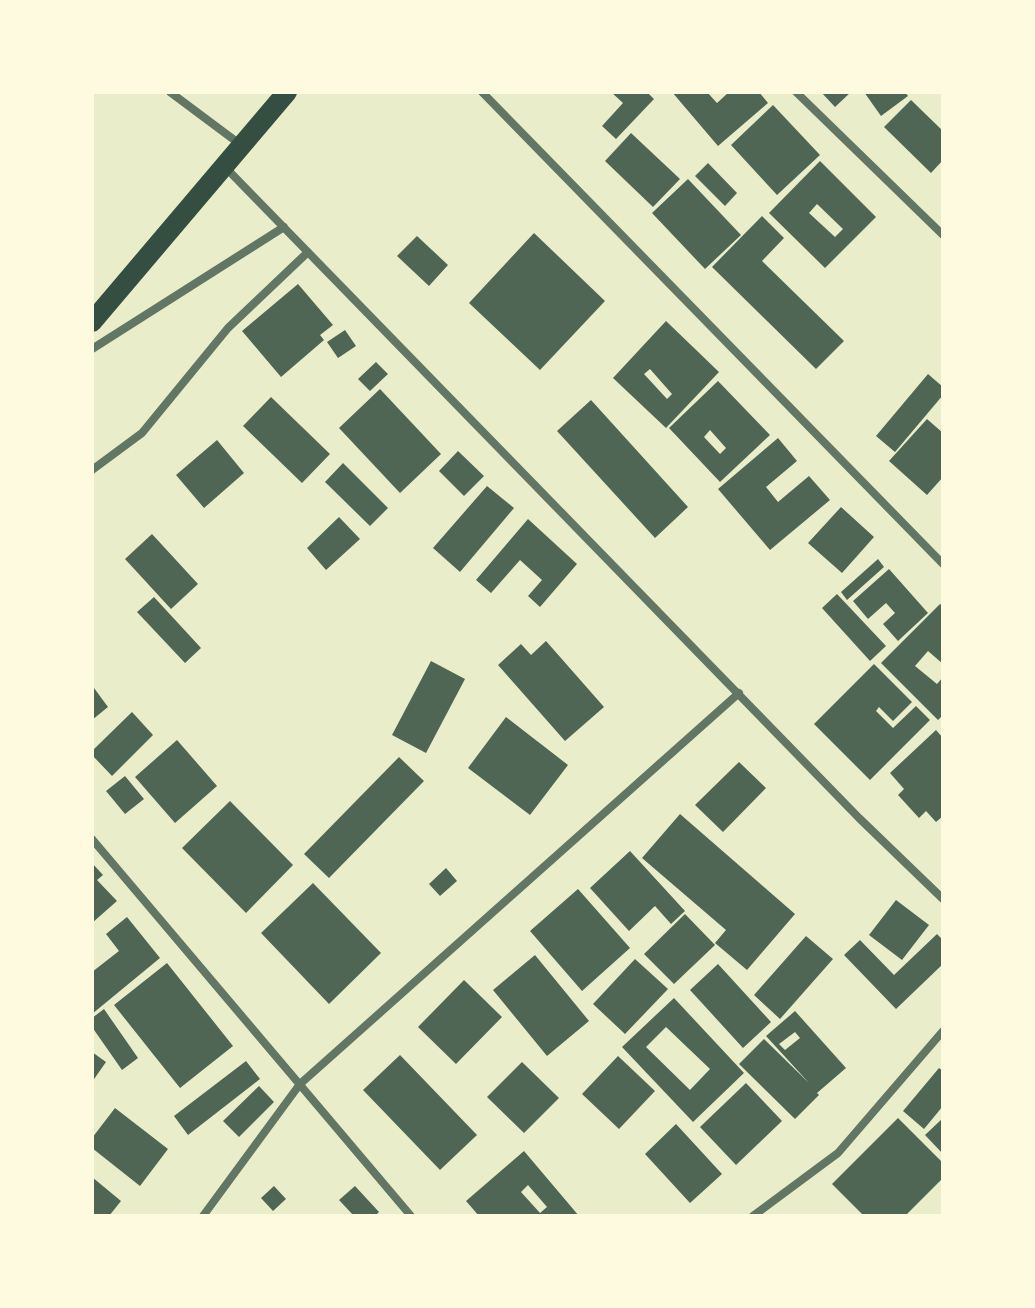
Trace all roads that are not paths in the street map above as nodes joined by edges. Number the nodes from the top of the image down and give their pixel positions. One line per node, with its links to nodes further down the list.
1 (170, 92): 5 (street)
2 (287, 92): 5 (main road)
3 (482, 92): 13 (street)
4 (796, 92): 8 (street)
5 (242, 146): 6 (main road)
6 (225, 166): 7 (street); 10 (main road)
7 (284, 227): 9 (street); 11 (street)
8 (943, 235)
9 (308, 252): 12 (street); 14 (street)
10 (92, 322)
11 (92, 349)
12 (92, 470)
13 (943, 564)
14 (739, 693): 16 (street); 18 (street)
15 (92, 839): 18 (street)
16 (943, 899)
17 (943, 1031): 21 (street)
18 (300, 1084): 19 (street); 20 (street)
19 (203, 1216)
20 (411, 1216)
21 (753, 1216)

